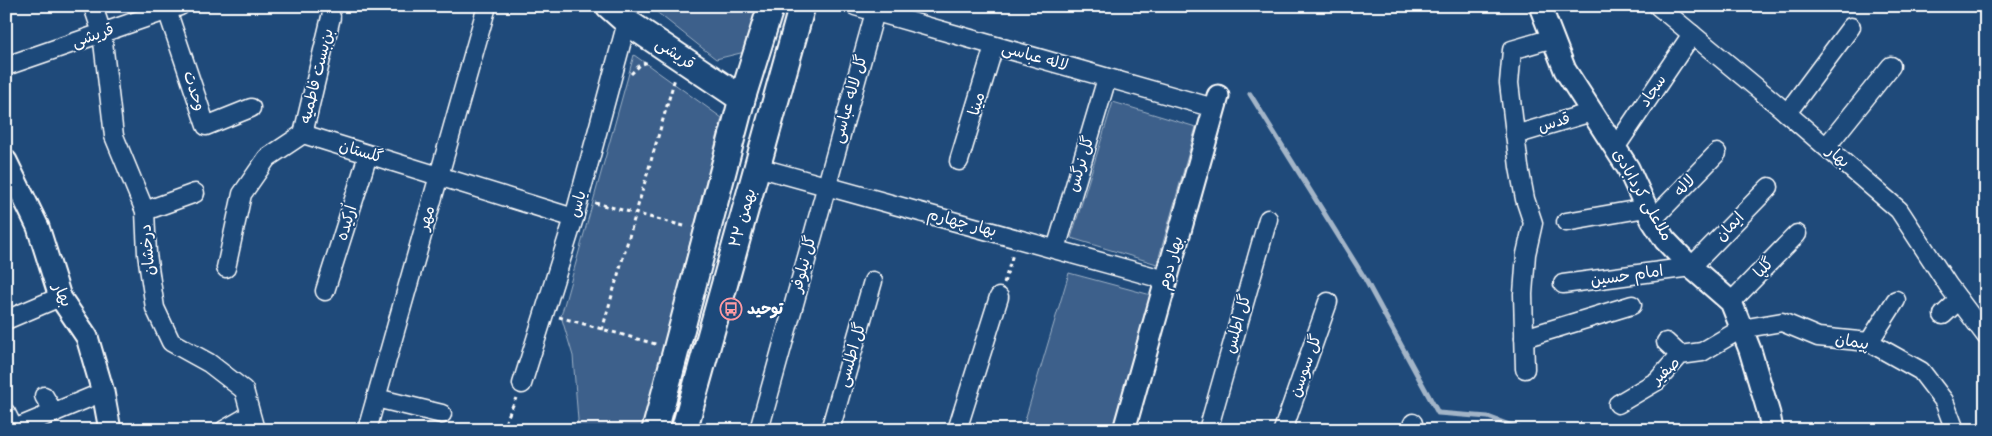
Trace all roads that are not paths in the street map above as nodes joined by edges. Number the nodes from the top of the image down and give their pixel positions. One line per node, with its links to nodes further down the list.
1 (94, 6): 15 (street, درخشان)
2 (486, 6): 36 (street, مهر)
3 (609, 6): 13 (main road, قریشی)
4 (771, 6): 22 (main road, ۲۲ بهمن)
5 (802, 6): 35 (main road, ۲۲ بهمن)
6 (855, 6): 11 (street, لاله عباسی)
7 (1540, 6): 17 (street, ملاعلی کردابادی)
8 (1658, 6): 16 (street, بهار)
9 (174, 8): 10 (street, قریشی); 24 (street, وحدت)
10 (146, 12): 15 (street, قریشی)
11 (875, 12): 18 (street, لاله عباسی); 37 (street, گل لاله عباسی)
12 (331, 17): 27 (street, بن‌بست فاطمیه)
13 (627, 22): 22 (main road, قریشی); 42 (street, یاس)
14 (1851, 27): 26 (street)
15 (102, 33): 19 (street, قریشی); 40 (street, درخشان)
16 (1692, 34): 26 (street, بهار); 30 (street, سجاد)
17 (1553, 38): 25 (street, ملاعلی کردابادی); 28 (street)
18 (994, 46): 21 (street, لاله عباسی); 34 (street, مینا)
19 (6, 66)
20 (1891, 66): 29 (street)
21 (1107, 78): 23 (street, لاله عباسی); 46 (street, گل نرگس)
22 (742, 99): 81 (main road, ۲۲ بهمن)
23 (1216, 102): 49 (street, بهار دوم)
24 (251, 108)
25 (1592, 112): 28 (street, قدس); 30 (street, ملاعلی کردابادی)
26 (1787, 113): 29 (street, بهار)
27 (303, 134): 32 (street, گلستان); 48 (street)
28 (1515, 135): 64 (street)
29 (1826, 147): 56 (street, بهار)
30 (1615, 148): 41 (street, ملاعلی کردابادی)
31 (1717, 153): 41 (street, لاله)
32 (368, 155): 36 (street, گلستان); 52 (street, اُرکیده)
33 (6, 161): 53 (street, بهار)
34 (959, 161)
35 (757, 167): 37 (street, بهار چهارم); 82 (main road, ۲۲ بهمن)
36 (438, 177): 42 (street, گلستان); 72 (street, مهر)
37 (825, 186): 46 (street, بهار چهارم); 83 (street, گل نیلوفر)
38 (1769, 187): 47 (street, ایمان)
39 (195, 194): 40 (street)
40 (145, 211): 77 (street, درخشان)
41 (1649, 214): 44 (street); 47 (street, ملاعلی کردابادی)
42 (574, 218): 69 (street, یاس)
43 (1268, 219): 87 (street, گل اطلس)
44 (1566, 222)
45 (1797, 234): 58 (street, گلپا)
46 (1056, 249): 49 (street, بهار چهارم)
47 (1691, 267): 51 (street, امام حسین); 58 (street, ملاعلی کردابادی)
48 (226, 268)
49 (1166, 280): 86 (street, بهار دوم)
50 (873, 281): 84 (street, گل اطلسی)
51 (1563, 284)
52 (326, 291)
53 (60, 297): 61 (street); 70 (street, بهار)
54 (999, 297): 85 (street)
55 (1896, 300): 66 (street)
56 (1959, 300): 60 (street); 63 (street, بهار)
57 (1328, 302): 88 (street, گل سوسن)
58 (1731, 302): 62 (street, ملاعلی کردابادی)
59 (1632, 305): 64 (street)
60 (1943, 315)
61 (6, 320)
62 (1741, 329): 66 (street, پیمان); 67 (street, صفیر); 89 (street, ملاعلی کردابادی)
63 (1986, 336)
64 (1524, 338): 68 (street)
65 (1666, 342): 67 (street)
66 (1869, 342): 90 (street, پیمان)
67 (1680, 355): 73 (street, صفیر)
68 (1525, 369)
69 (522, 384)
70 (103, 392): 75 (street); 78 (street, بهار)
71 (44, 396): 75 (street)
72 (376, 398): 76 (street); 80 (street, مهر)
73 (1618, 404)
74 (6, 413): 75 (street)
75 (54, 413)
76 (442, 414)
77 (253, 422): 79 (street)
78 (110, 430)
79 (224, 430)
80 (367, 430)
81 (655, 430)
82 (684, 430)
83 (759, 430)
84 (830, 430)
85 (958, 430)
86 (1124, 430)
87 (1208, 430)
88 (1283, 430)
89 (1772, 430)
90 (1955, 430)

